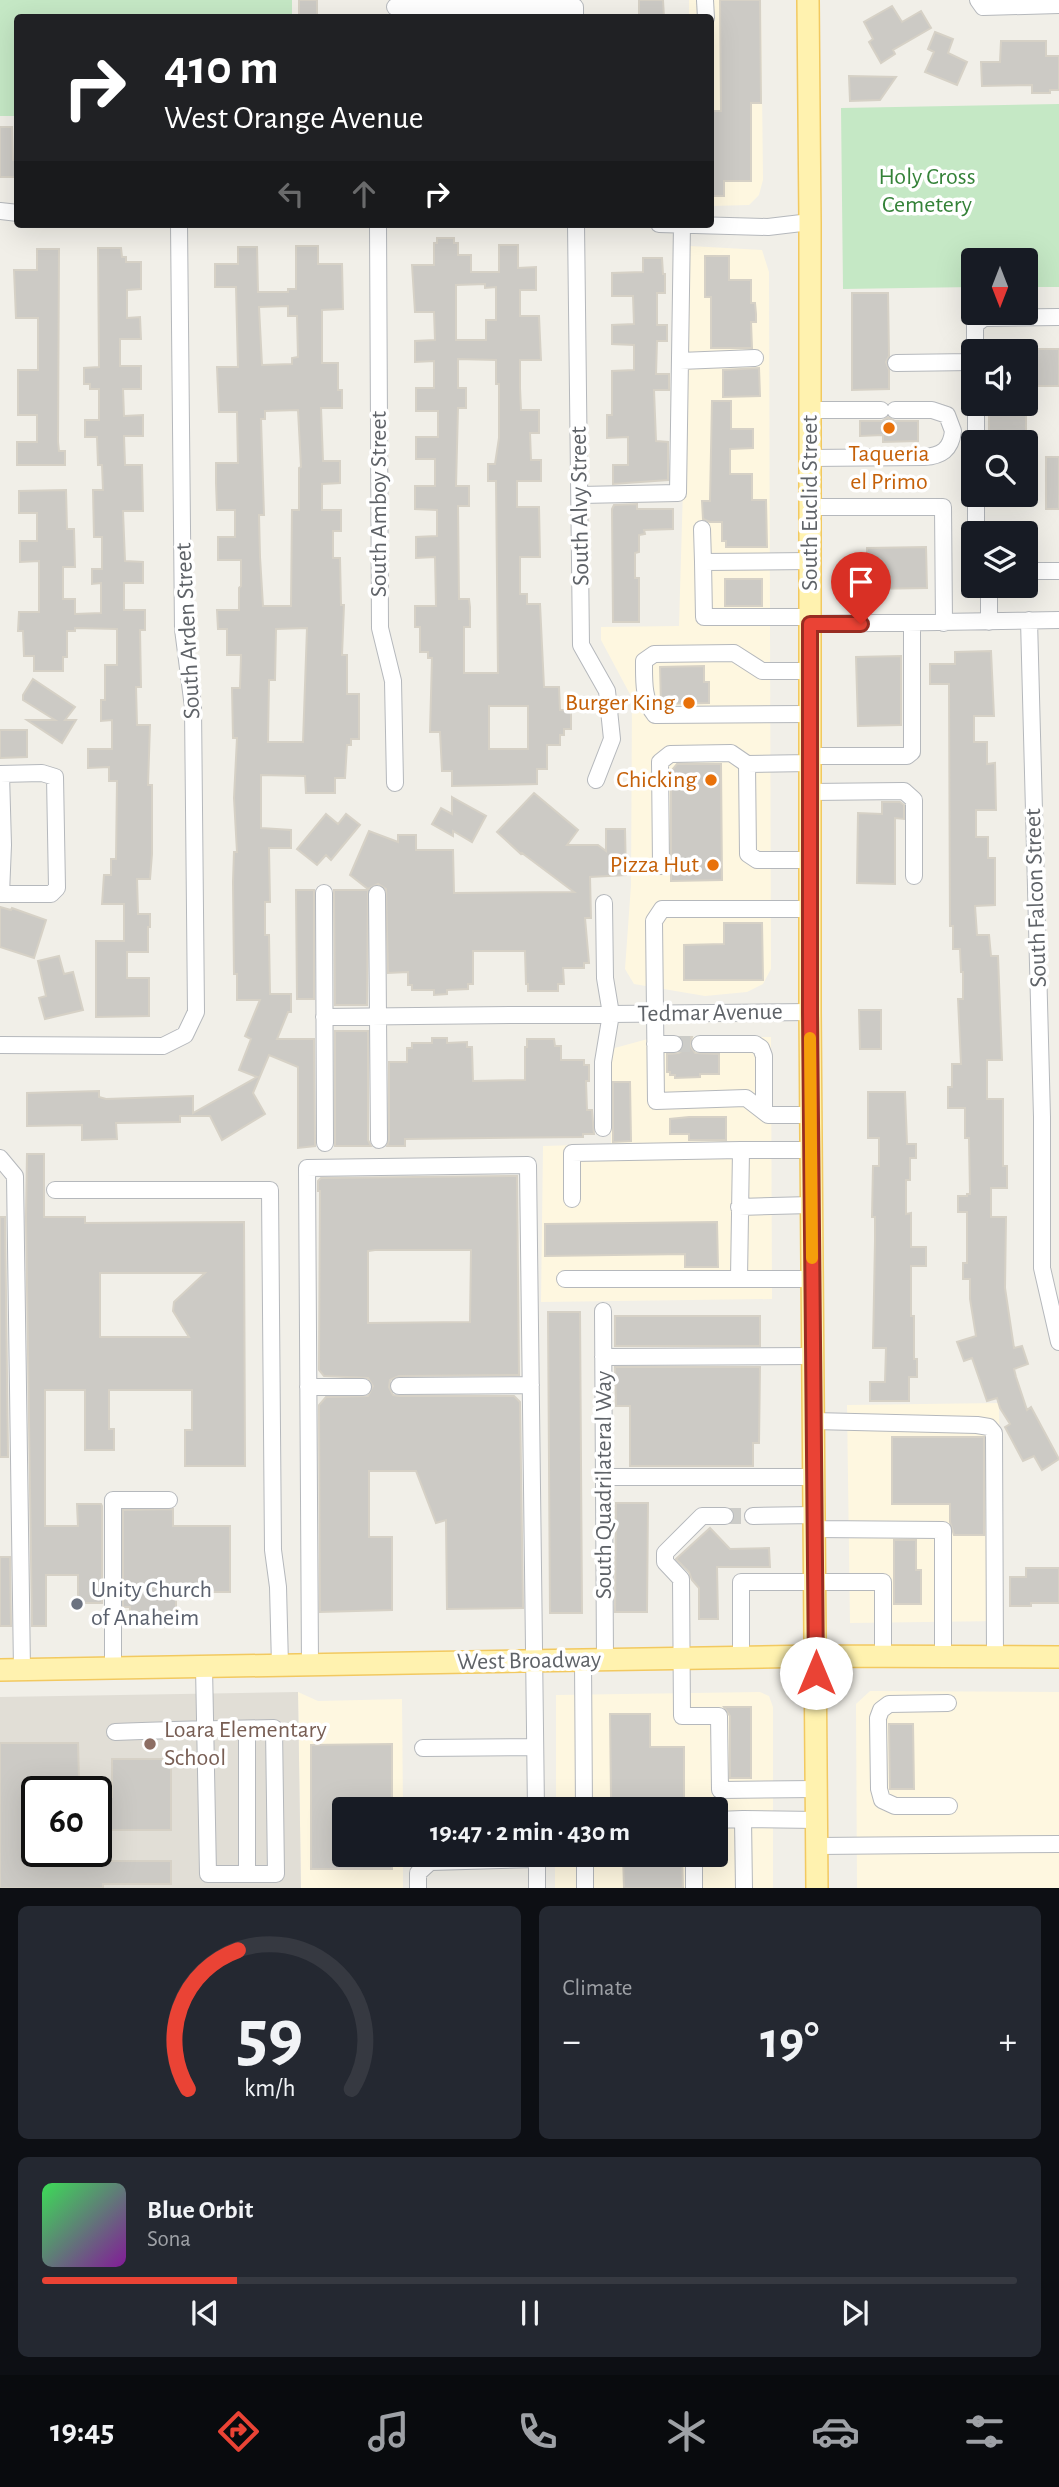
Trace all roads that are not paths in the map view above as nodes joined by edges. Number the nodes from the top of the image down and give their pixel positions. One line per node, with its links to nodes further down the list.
1 (808, 0): 7 (main road, South Euclid Street)
2 (978, 0): 4 (street)
3 (480, 3): 5 (street); 6 (street)
4 (1059, 5)
5 (395, 7)
6 (575, 12)
7 (810, 222): 8 (street); 19 (main road, South Euclid Street)
8 (714, 225)
9 (179, 228): 60 (street, South Arden Street)
10 (378, 228): 41 (street, South Amboy Street)
11 (576, 228): 21 (street, South Alvy Street)
12 (682, 228): 16 (street)
13 (1059, 317): 14 (street)
14 (975, 339)
15 (755, 358): 16 (street)
16 (680, 361): 21 (street)
17 (961, 362): 18 (street)
18 (896, 363)
19 (809, 410): 20 (main road, South Euclid Street); 20 (street)
20 (809, 458): 22 (main road, South Euclid Street)
21 (580, 495): 40 (street, South Alvy Street)
22 (809, 507): 24 (main road, South Euclid Street); 34 (street)
23 (702, 529): 25 (street)
24 (810, 561): 25 (street); 31 (main road, South Euclid Street)
25 (703, 562): 31 (street)
26 (1038, 571): 27 (street)
27 (1059, 571)
28 (989, 598): 32 (street)
29 (1029, 620): 30 (street); 32 (street); 77 (street, South Falcon Street)
30 (1059, 620)
31 (810, 621): 33 (street); 35 (main road, South Euclid Street)
32 (989, 622): 34 (street)
33 (912, 623): 34 (street); 37 (street)
34 (944, 623)
35 (810, 671): 36 (main road, South Euclid Street); 36 (street)
36 (810, 714): 37 (main road, South Euclid Street)
37 (810, 760): 38 (street); 42 (main road, South Euclid Street)
38 (747, 764): 44 (street); 45 (street)
39 (1, 774): 43 (street); 48 (street)
40 (596, 779)
41 (395, 783)
42 (811, 792): 44 (main road, South Euclid Street); 46 (street)
43 (1, 845): 48 (street)
44 (810, 860): 51 (main road, South Euclid Street)
45 (660, 866)
46 (914, 876)
47 (324, 893): 56 (street)
48 (1, 894)
49 (377, 894): 55 (street)
50 (604, 903): 53 (street)
51 (810, 909): 52 (main road, South Euclid Street); 54 (street)
52 (810, 1012): 54 (street, Tedmar Avenue); 62 (main road, South Euclid Street)
53 (611, 1014): 54 (street, Tedmar Avenue); 55 (street, Tedmar Avenue); 63 (street)
54 (655, 1014): 57 (street)
55 (378, 1016): 56 (street, Tedmar Avenue); 64 (street)
56 (324, 1017): 65 (street)
57 (655, 1044): 58 (street); 61 (street)
58 (674, 1044)
59 (700, 1044): 61 (street)
60 (0, 1045)
61 (764, 1111): 62 (street)
62 (812, 1115): 67 (main road, South Euclid Street)
63 (603, 1128)
64 (379, 1140)
65 (325, 1143)
66 (741, 1150): 67 (street); 70 (street); 72 (street)
67 (813, 1150): 71 (main road, South Euclid Street)
68 (0, 1158): 107 (street)
69 (55, 1190): 102 (street)
70 (572, 1199)
71 (811, 1205): 72 (street); 75 (main road, South Euclid Street)
72 (739, 1208): 74 (street)
73 (565, 1279): 74 (street)
74 (739, 1279): 75 (street)
75 (812, 1279): 78 (main road, South Euclid Street)
76 (603, 1311): 79 (street, South Quadrilateral Way)
77 (1059, 1342)
78 (813, 1356): 79 (street); 84 (main road, South Euclid Street)
79 (603, 1357): 85 (street, South Quadrilateral Way)
80 (531, 1385): 81 (street); 82 (street); 101 (street)
81 (399, 1386)
82 (308, 1387): 83 (street); 103 (street)
83 (363, 1387)
84 (814, 1421): 86 (main road, South Euclid Street); 95 (street)
85 (604, 1477): 86 (street); 100 (street, South Quadrilateral Way)
86 (815, 1477): 90 (main road, South Euclid Street)
87 (169, 1500): 105 (street)
88 (725, 1516): 98 (street)
89 (753, 1516): 90 (street)
90 (815, 1522): 91 (main road, South Euclid Street); 94 (street)
91 (816, 1582): 92 (main road, South Euclid Street); 93 (street); 96 (street)
92 (816, 1656): 93 (main road, West Broadway); 96 (main road, West Broadway); 114 (main road, South Euclid Street)
93 (883, 1656): 94 (main road, West Broadway)
94 (943, 1656): 95 (main road, West Broadway)
95 (995, 1656): 97 (main road, West Broadway)
96 (741, 1657): 98 (main road, West Broadway)
97 (1059, 1657)
98 (681, 1658): 100 (main road, West Broadway); 114 (street)
99 (583, 1660): 100 (main road, West Broadway); 101 (main road, West Broadway); 116 (street)
100 (605, 1660)
101 (534, 1661): 103 (main road, West Broadway); 112 (street)
102 (280, 1665): 103 (main road, West Broadway); 104 (main road, West Broadway)
103 (310, 1665)
104 (204, 1667): 105 (main road, West Broadway); 110 (street)
105 (113, 1668): 107 (main road, West Broadway)
106 (0, 1670): 107 (main road, West Broadway)
107 (22, 1670)
108 (948, 1703): 117 (street)
109 (247, 1729): 110 (street); 127 (street); 127 (street)
110 (206, 1730): 111 (street); 127 (street)
111 (115, 1731)
112 (535, 1746): 113 (street); 115 (street)
113 (423, 1748)
114 (816, 1789): 120 (main road, South Euclid Street)
115 (536, 1797)
116 (584, 1797)
117 (949, 1807)
118 (743, 1819): 119 (street); 120 (street); 132 (street)
119 (728, 1820)
120 (817, 1820): 122 (main road, South Euclid Street)
121 (1059, 1844): 122 (street)
122 (817, 1846): 133 (main road, South Euclid Street)
123 (425, 1867): 128 (street)
124 (537, 1867): 129 (street)
125 (585, 1867): 130 (street)
126 (694, 1867): 131 (street)
127 (247, 1874)
128 (418, 1888)
129 (537, 1888)
130 (585, 1888)
131 (694, 1888)
132 (744, 1888)
133 (817, 1888)

